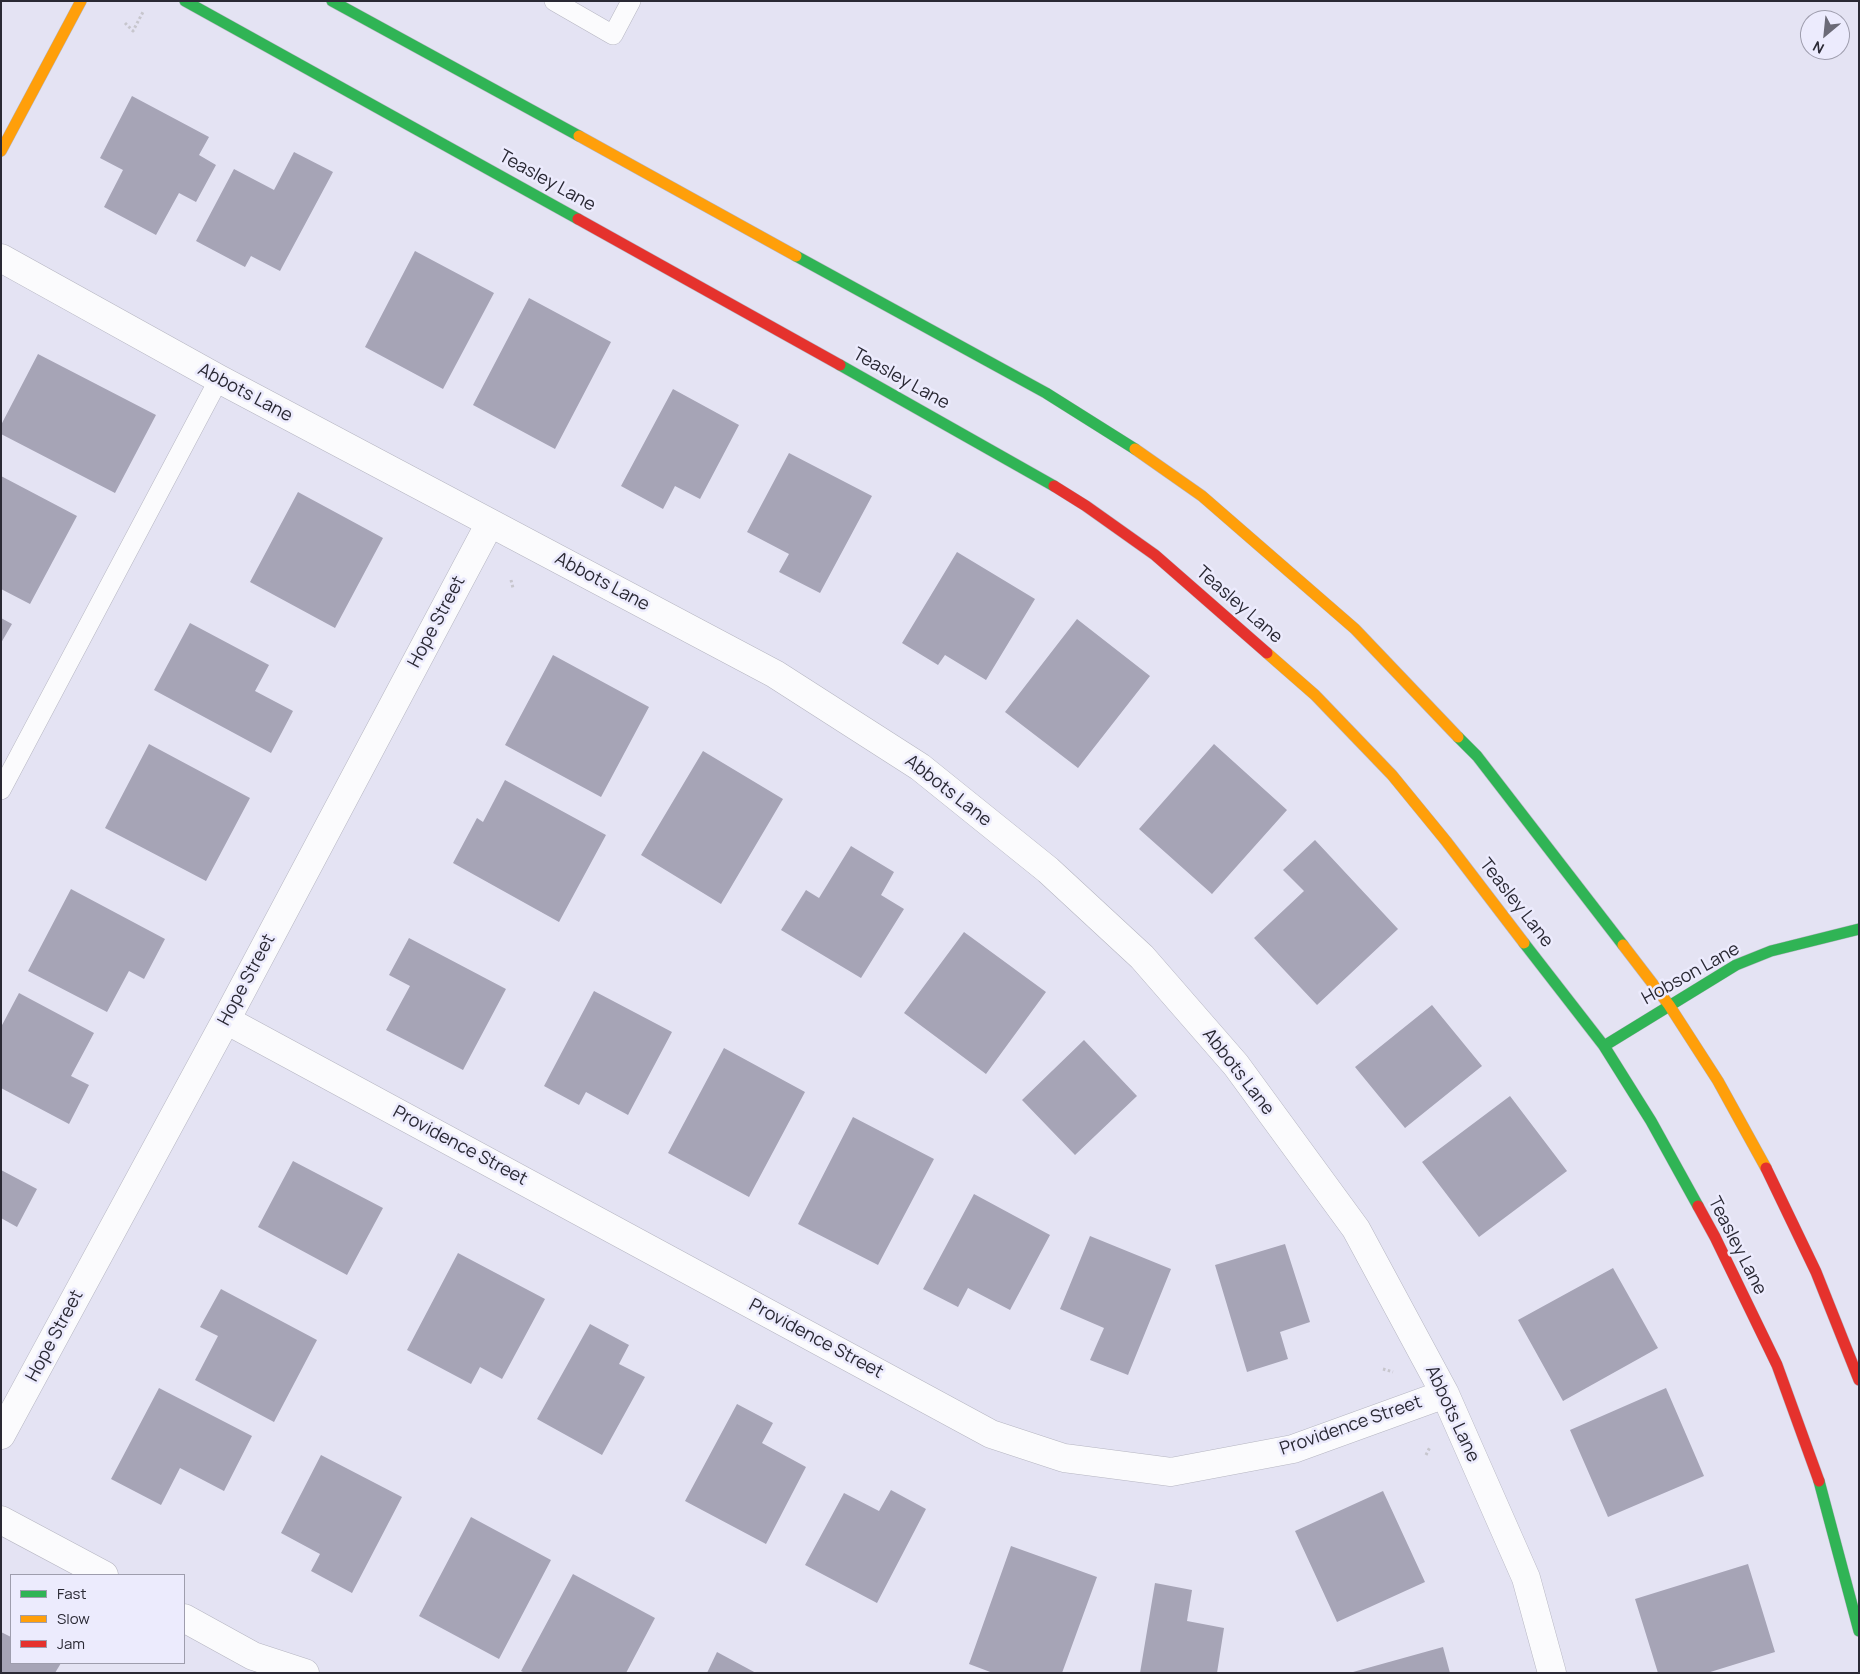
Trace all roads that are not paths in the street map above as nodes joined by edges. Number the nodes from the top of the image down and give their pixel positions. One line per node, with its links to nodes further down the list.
1 (81, 1): 6 (main road)
2 (186, 1): 14 (main road, Teasley Lane)
3 (332, 1): 12 (main road)
4 (554, 1): 5 (lane)
5 (631, 1)
6 (1, 150)
7 (1, 258): 8 (street, Abbots Lane)
8 (219, 379): 9 (street, Abbots Lane); 10 (lane)
9 (490, 523): 13 (street, Hope Street); 16 (street, Abbots Lane)
10 (1, 790)
11 (1859, 929): 12 (main road, Hobson Lane)
12 (1669, 1005): 14 (main road, Hobson Lane); 15 (main road)
13 (226, 1020): 16 (street, Providence Street); 17 (street, Hope Street)
14 (1604, 1046): 21 (main road, Teasley Lane)
15 (1859, 1380)
16 (1445, 1394): 23 (street, Abbots Lane)
17 (1, 1435)
18 (1, 1520): 19 (street)
19 (102, 1574)
20 (185, 1619): 22 (street)
21 (1859, 1631)
22 (304, 1673)
23 (1552, 1673)

